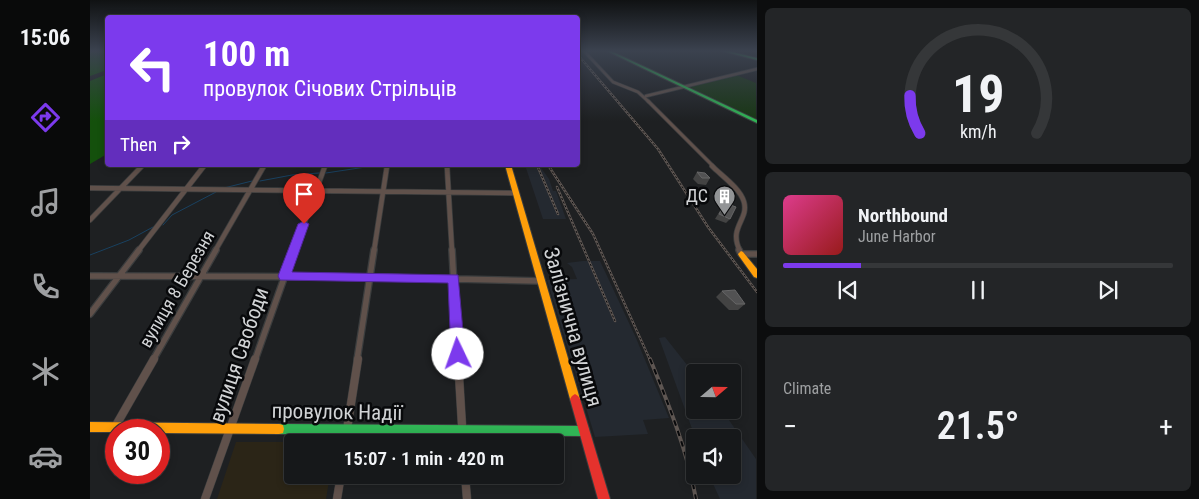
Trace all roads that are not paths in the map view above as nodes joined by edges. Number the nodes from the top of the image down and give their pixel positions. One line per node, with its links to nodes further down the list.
1 (605, 74): 5 (street)
2 (658, 74): 4 (street)
3 (730, 74): 4 (street)
4 (682, 86): 5 (street); 6 (street)
5 (646, 96): 23 (street)
6 (756, 122)
7 (141, 167): 15 (street)
8 (203, 167): 16 (street)
9 (264, 167): 17 (street, вулиця 8 Березня)
10 (324, 167): 18 (street, вулиця Свободи)
11 (387, 167): 19 (street)
12 (447, 167): 20 (street)
13 (509, 167): 21 (street, Залізнична вулиця)
14 (90, 188): 15 (street)
15 (121, 188): 16 (street); 22 (street)
16 (186, 189): 17 (street); 28 (street)
17 (252, 189): 18 (street); 29 (street, вулиця 8 Березня)
18 (316, 190): 19 (street); 27 (street, вулиця Свободи)
19 (383, 190): 20 (street); 30 (street)
20 (448, 192): 21 (street); 31 (street)
21 (516, 193): 32 (street, Залізнична вулиця)
22 (90, 220)
23 (741, 254): 24 (street); 25 (street)
24 (756, 254)
25 (756, 275)
26 (90, 276): 28 (street)
27 (284, 276): 29 (street); 30 (street); 38 (street, вулиця Свободи)
28 (118, 277): 29 (street); 33 (street)
29 (201, 277): 34 (street, вулиця 8 Березня)
30 (370, 277): 31 (street); 39 (street)
31 (454, 278): 32 (street); 40 (street)
32 (541, 281): 41 (street, Залізнична вулиця)
33 (90, 314)
34 (120, 419)
35 (90, 427): 36 (street, провулок Надії)
36 (105, 427)
37 (170, 427): 38 (street, провулок Надії)
38 (231, 428): 39 (street, провулок Надії); 46 (street, вулиця Свободи)
39 (347, 430): 40 (street, провулок Надії); 42 (street)
40 (462, 430): 41 (street, провулок Надії); 43 (street)
41 (584, 431): 49 (street, Залізнична вулиця)
42 (346, 434)
43 (462, 434)
44 (340, 484): 47 (street)
45 (466, 484): 48 (street)
46 (206, 499)
47 (337, 499)
48 (467, 499)
49 (604, 499)

